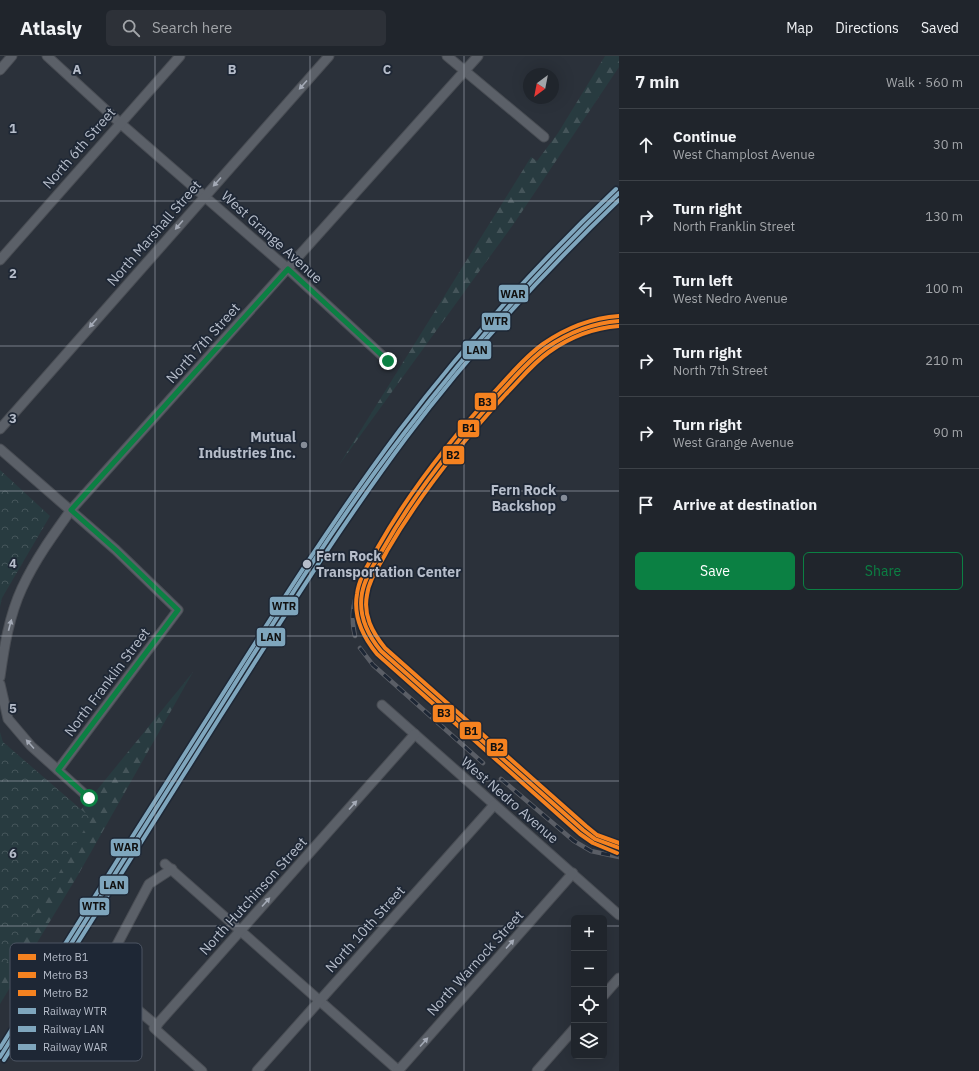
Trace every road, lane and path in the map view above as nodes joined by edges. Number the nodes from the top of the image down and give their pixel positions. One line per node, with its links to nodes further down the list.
1 (12, 56): 7 (street)
2 (47, 56): 9 (street, West Grange Avenue)
3 (180, 56): 9 (street, North 6th Street)
4 (329, 56): 11 (street, North Marshall Street, one-way to 11)
5 (447, 56): 8 (street)
6 (478, 56): 8 (street, North 7th Street)
7 (0, 70)
8 (464, 71): 10 (street); 13 (street, North 7th Street)
9 (120, 123): 11 (street, West Grange Avenue); 12 (street, North 6th Street)
10 (544, 137)
11 (205, 196): 13 (street, West Grange Avenue); 15 (street, North Marshall Street, one-way to 15)
12 (0, 260)
13 (288, 269): 14 (street, West Grange Avenue); 17 (street, North 7th Street)
14 (388, 361)
15 (0, 429)
16 (0, 449): 17 (street)
17 (71, 510): 18 (street, North 7th Street, one-way to 17); 22 (street, North Franklin Street)
18 (0, 677)
19 (0, 684): 22 (street, one-way to 19)
20 (382, 705): 21 (street, West Nedro Avenue)
21 (415, 734): 24 (street, West Nedro Avenue); 27 (street, North Hutchinson Street, one-way to 21)
22 (58, 770): 23 (street)
23 (89, 798)
24 (494, 805): 25 (street, West Nedro Avenue); 31 (street, North 10th Street)
25 (573, 873): 26 (street, West Nedro Avenue); 37 (street, North Warnock Street, one-way to 25)
26 (619, 915)
27 (240, 931): 28 (street); 31 (street); 33 (street, North Hutchinson Street)
28 (118, 943)
29 (619, 978): 30 (street)
30 (607, 992)
31 (320, 1002): 36 (street, North 10th Street); 37 (street)
32 (142, 1013): 33 (street)
33 (157, 1026): 35 (street)
34 (571, 1032): 38 (street)
35 (202, 1071)
36 (257, 1071)
37 (399, 1071)
38 (537, 1071)

